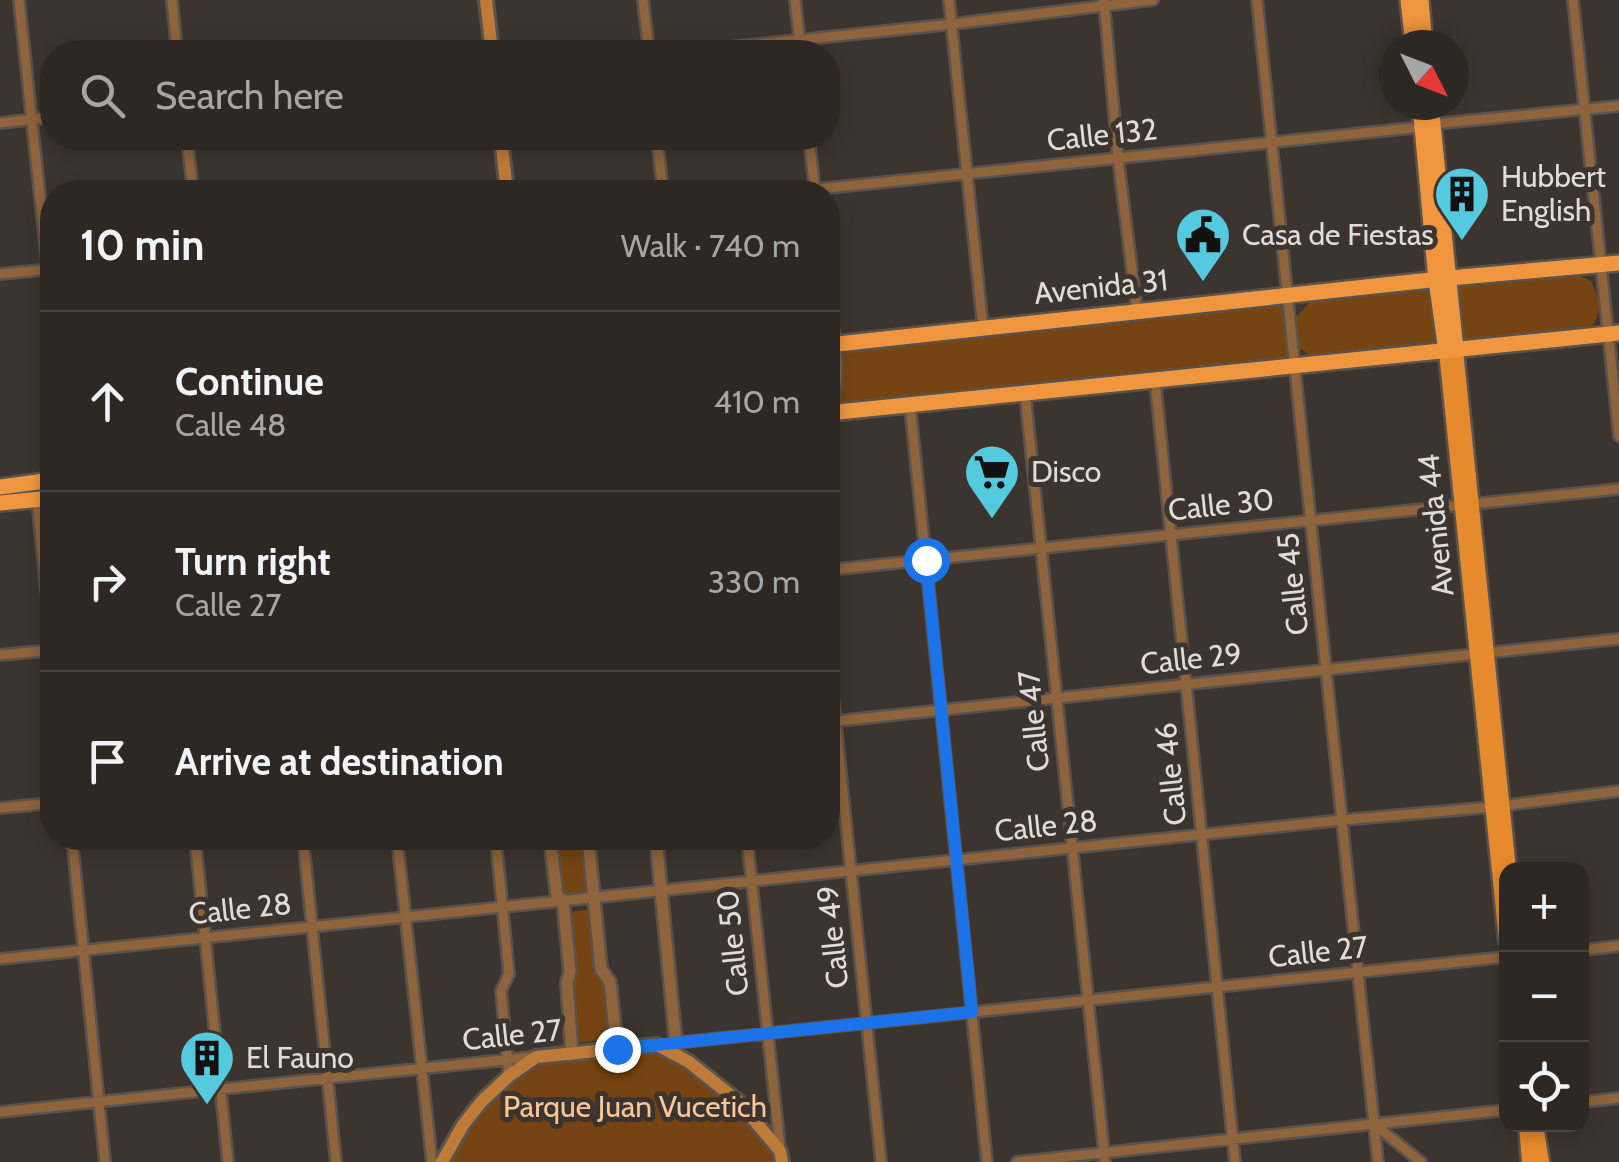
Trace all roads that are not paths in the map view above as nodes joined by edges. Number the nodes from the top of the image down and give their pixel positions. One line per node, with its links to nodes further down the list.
1 (20, 0): 24 (street)
2 (172, 0): 16 (street)
3 (486, 0): 17 (main road)
4 (643, 0): 18 (street)
5 (796, 0): 19 (street)
6 (949, 0): 13 (street)
7 (1153, 0): 12 (street)
8 (1257, 0): 29 (street, Calle 45)
9 (1408, 0): 14 (highway)
10 (1421, 0): 15 (highway)
11 (1572, 0): 22 (street)
12 (1104, 2): 13 (street); 34 (street)
13 (952, 24): 20 (street); 35 (street)
14 (1411, 30)
15 (1424, 30)
16 (176, 40)
17 (491, 40)
18 (648, 40)
19 (799, 40)
20 (840, 41)
21 (1619, 106): 22 (street, Calle 132)
22 (1584, 110): 28 (street, Calle 132); 43 (street)
23 (40, 118): 24 (street)
24 (32, 119): 27 (street); 40 (street)
25 (1425, 120): 28 (highway, Avenida 44)
26 (1428, 120): 28 (highway, Avenida 44)
27 (0, 123)
28 (1427, 126): 29 (street, Calle 132); 46 (highway, Avenida 44)
29 (1272, 142): 34 (street, Calle 132); 47 (street, Calle 45)
30 (188, 150): 36 (street)
31 (503, 150): 37 (main road)
32 (658, 150): 38 (street)
33 (811, 150): 39 (street)
34 (1118, 158): 35 (street, Calle 132); 48 (street)
35 (967, 174): 41 (street, Calle 132); 49 (street)
36 (192, 180)
37 (506, 180)
38 (662, 180)
39 (814, 180)
40 (40, 186)
41 (840, 188)
42 (1619, 263): 43 (highway, Avenida 31)
43 (1600, 265): 46 (highway, Avenida 31); 50 (street)
44 (40, 271): 45 (street)
45 (0, 274)
46 (1442, 279): 47 (highway, Avenida 31); 52 (highway, Avenida 44)
47 (1288, 295): 48 (highway, Avenida 31); 53 (street, Calle 45)
48 (1137, 311): 49 (highway, Avenida 31)
49 (983, 328): 51 (highway, Avenida 31)
50 (1614, 333): 52 (highway); 58 (street)
51 (840, 343)
52 (1451, 350): 53 (highway); 64 (main road, Avenida 44)
53 (1293, 366): 54 (highway); 65 (street, Calle 45)
54 (1155, 380): 55 (highway); 66 (street, Calle 46)
55 (1024, 394): 56 (highway); 67 (street, Calle 47)
56 (910, 406): 57 (highway); 68 (street)
57 (840, 409)
58 (1619, 436)
59 (40, 482): 60 (highway)
60 (0, 487)
61 (1619, 489): 64 (street, Calle 30)
62 (40, 499): 63 (highway)
63 (0, 503)
64 (1467, 505): 65 (street, Calle 30); 72 (main road, Avenida 44)
65 (1311, 521): 66 (street, Calle 30); 74 (street, Calle 45)
66 (1172, 535): 67 (street, Calle 30); 75 (street, Calle 46)
67 (1041, 548): 68 (street, Calle 30); 76 (street, Calle 47)
68 (926, 560): 69 (street, Calle 30); 77 (street)
69 (840, 569)
70 (1619, 639): 72 (street, Calle 29)
71 (40, 651): 73 (street)
72 (1482, 654): 74 (street, Calle 29); 82 (main road, Avenida 44)
73 (0, 656)
74 (1327, 670): 75 (street, Calle 29); 84 (street, Calle 45)
75 (1187, 685): 76 (street, Calle 29); 85 (street, Calle 46)
76 (1056, 698): 77 (street, Calle 29); 86 (street, Calle 47)
77 (940, 710): 78 (street, Calle 29); 96 (street)
78 (840, 721)
79 (840, 786): 99 (street, Calle 49)
80 (1619, 792): 82 (street, Calle 28)
81 (40, 804): 83 (street)
82 (1498, 806): 84 (street, Calle 28); 97 (main road, Avenida 44); 98 (main road, Avenida 44)
83 (0, 808)
84 (1342, 820): 85 (street, Calle 28); 113 (street, Calle 45)
85 (1202, 835): 86 (street, Calle 28); 114 (street, Calle 46)
86 (1072, 848): 96 (street, Calle 28); 115 (street, Calle 47)
87 (73, 850): 110 (street)
88 (196, 850): 107 (street)
89 (305, 850): 106 (street)
90 (398, 850): 105 (street)
91 (497, 850): 104 (street)
92 (551, 850): 103 (street)
93 (589, 850): 102 (street)
94 (657, 850): 101 (street)
95 (748, 850): 100 (street, Calle 50)
96 (956, 860): 99 (street, Calle 28); 116 (street)
97 (1501, 862)
98 (1508, 862)
99 (852, 872): 100 (street, Calle 28); 117 (street, Calle 49)
100 (752, 882): 101 (street, Calle 28); 118 (street, Calle 50)
101 (662, 890): 102 (street, Calle 28); 119 (street)
102 (594, 897): 103 (street, Calle 28); 120 (street)
103 (563, 900): 104 (street, Calle 28); 121 (street)
104 (503, 907): 105 (street, Calle 28); 123 (street)
105 (405, 917): 106 (street, Calle 28); 124 (street)
106 (312, 926): 107 (street, Calle 28); 126 (street)
107 (205, 938): 110 (street, Calle 28); 127 (street)
108 (1619, 946): 109 (street)
109 (1589, 949)
110 (83, 950): 111 (street, Calle 28); 130 (street)
111 (0, 959)
112 (1499, 959): 113 (street, Calle 27)
113 (1358, 973): 114 (street, Calle 27); 133 (street, Calle 45)
114 (1218, 987): 115 (street, Calle 27); 136 (street, Calle 46)
115 (1088, 1000): 116 (street, Calle 27); 138 (street, Calle 47)
116 (972, 1012): 117 (street, Calle 27); 145 (street)
117 (867, 1024): 118 (street, Calle 27); 144 (street, Calle 49)
118 (769, 1034): 119 (street, Calle 27); 137 (street, Calle 50)
119 (668, 1047): 120 (main road, Calle 27); 137 (main road)
120 (617, 1049): 121 (main road, Calle 27)
121 (572, 1054): 122 (main road, Calle 27)
122 (536, 1057): 123 (street, Calle 27); 125 (main road)
123 (507, 1060): 124 (street, Calle 27); 125 (street)
124 (420, 1069): 126 (street, Calle 27); 142 (street)
125 (509, 1076): 143 (main road)
126 (328, 1079): 127 (street, Calle 27); 141 (street)
127 (220, 1090): 130 (street, Calle 27); 140 (street)
128 (1619, 1098): 129 (street)
129 (1589, 1101)
130 (99, 1102): 132 (street, Calle 27); 139 (street)
131 (1499, 1111): 133 (street)
132 (0, 1112)
133 (1374, 1124): 136 (street); 148 (street, Calle 45); 149 (street)
134 (1526, 1132): 150 (main road)
135 (1537, 1132): 151 (main road)
136 (1233, 1139): 138 (street); 147 (street, Calle 46)
137 (781, 1156)
138 (1104, 1157): 146 (street)
139 (105, 1162)
140 (228, 1162)
141 (336, 1162)
142 (432, 1162)
143 (442, 1162)
144 (881, 1162)
145 (986, 1162)
146 (1017, 1162)
147 (1236, 1162)
148 (1378, 1162)
149 (1421, 1162)
150 (1528, 1162)
151 (1542, 1162)

